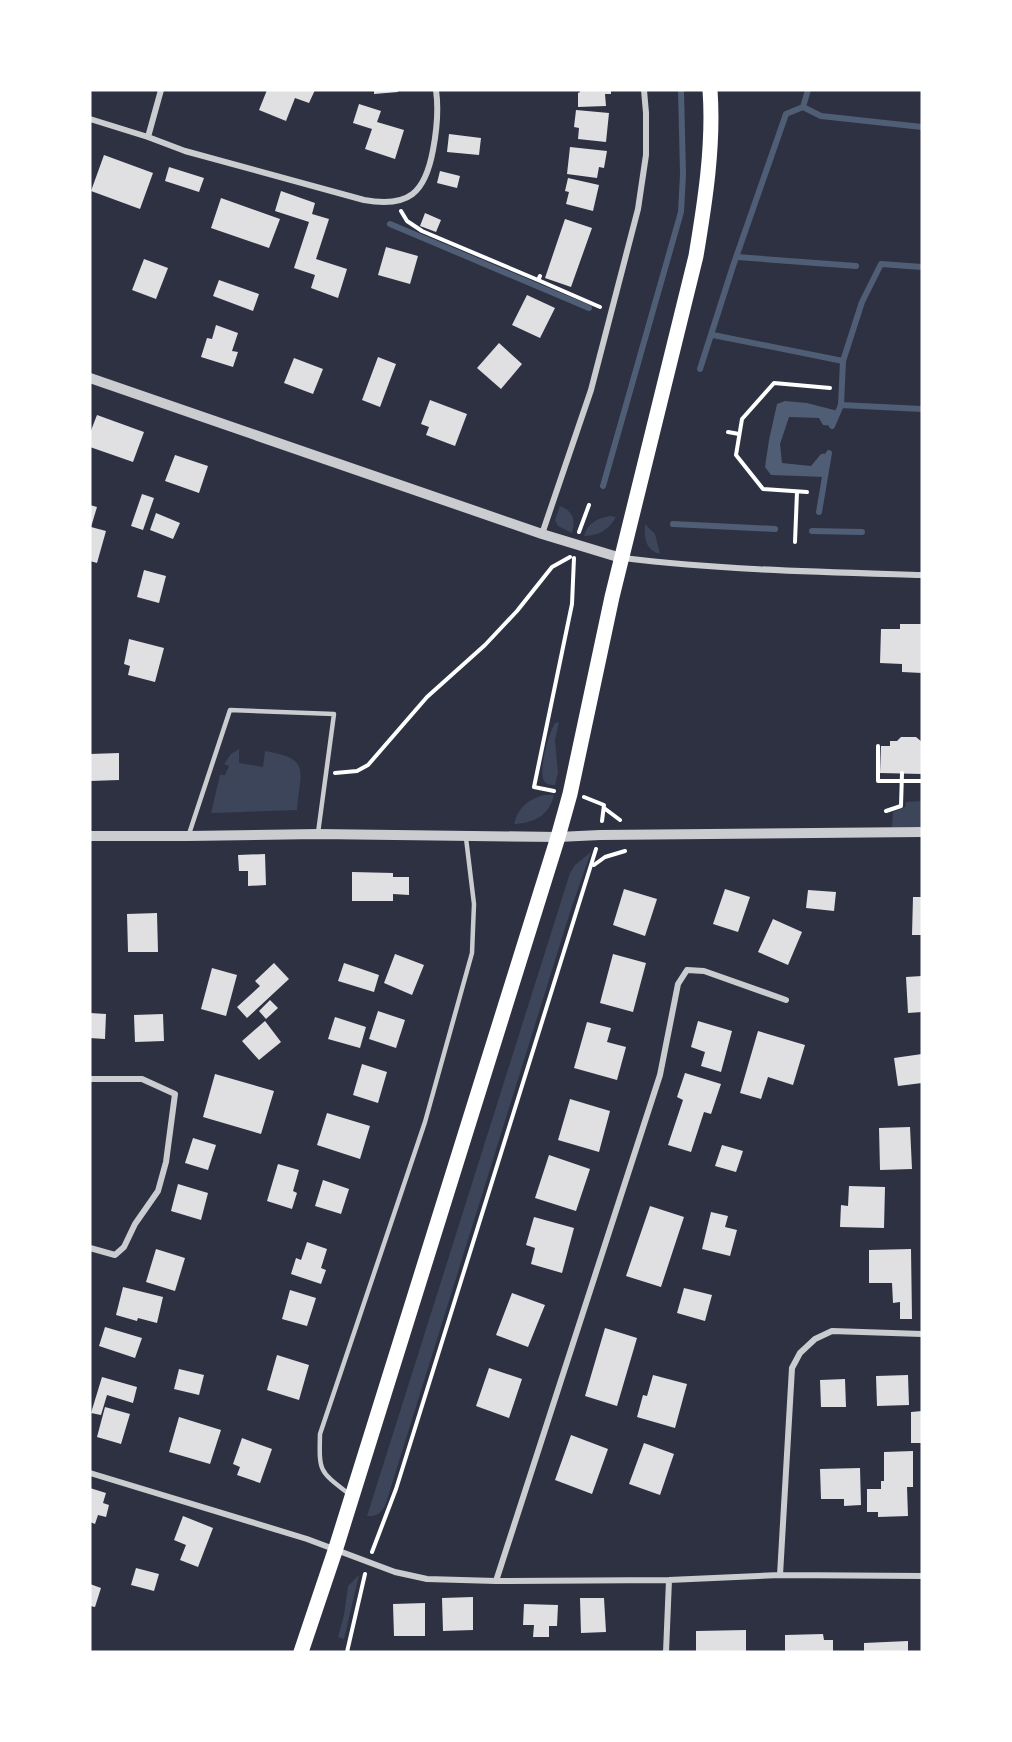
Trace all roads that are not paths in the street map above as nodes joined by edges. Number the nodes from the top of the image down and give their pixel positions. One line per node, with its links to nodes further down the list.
1 (161, 90): 6 (street)
2 (436, 90): 6 (street)
3 (644, 90): 8 (street)
4 (710, 90): 9 (main road)
5 (90, 119): 6 (street)
6 (148, 137)
7 (90, 378): 8 (street)
8 (542, 534): 9 (street)
9 (621, 558): 10 (street); 16 (main road)
10 (922, 574)
11 (922, 832): 16 (street)
12 (318, 834): 14 (street); 14 (lane); 15 (street)
13 (90, 836): 14 (street)
14 (188, 836)
15 (466, 836): 16 (street); 22 (lane)
16 (558, 837): 22 (main road)
17 (786, 1000): 27 (street)
18 (90, 1079): 19 (street)
19 (90, 1248)
20 (922, 1334): 24 (street)
21 (90, 1473): 23 (street)
22 (351, 1495): 23 (main road)
23 (335, 1551): 27 (street); 28 (main road)
24 (780, 1575): 25 (street); 26 (street)
25 (922, 1575)
26 (669, 1580): 27 (street); 29 (street)
27 (496, 1581)
28 (301, 1652)
29 (666, 1652)

